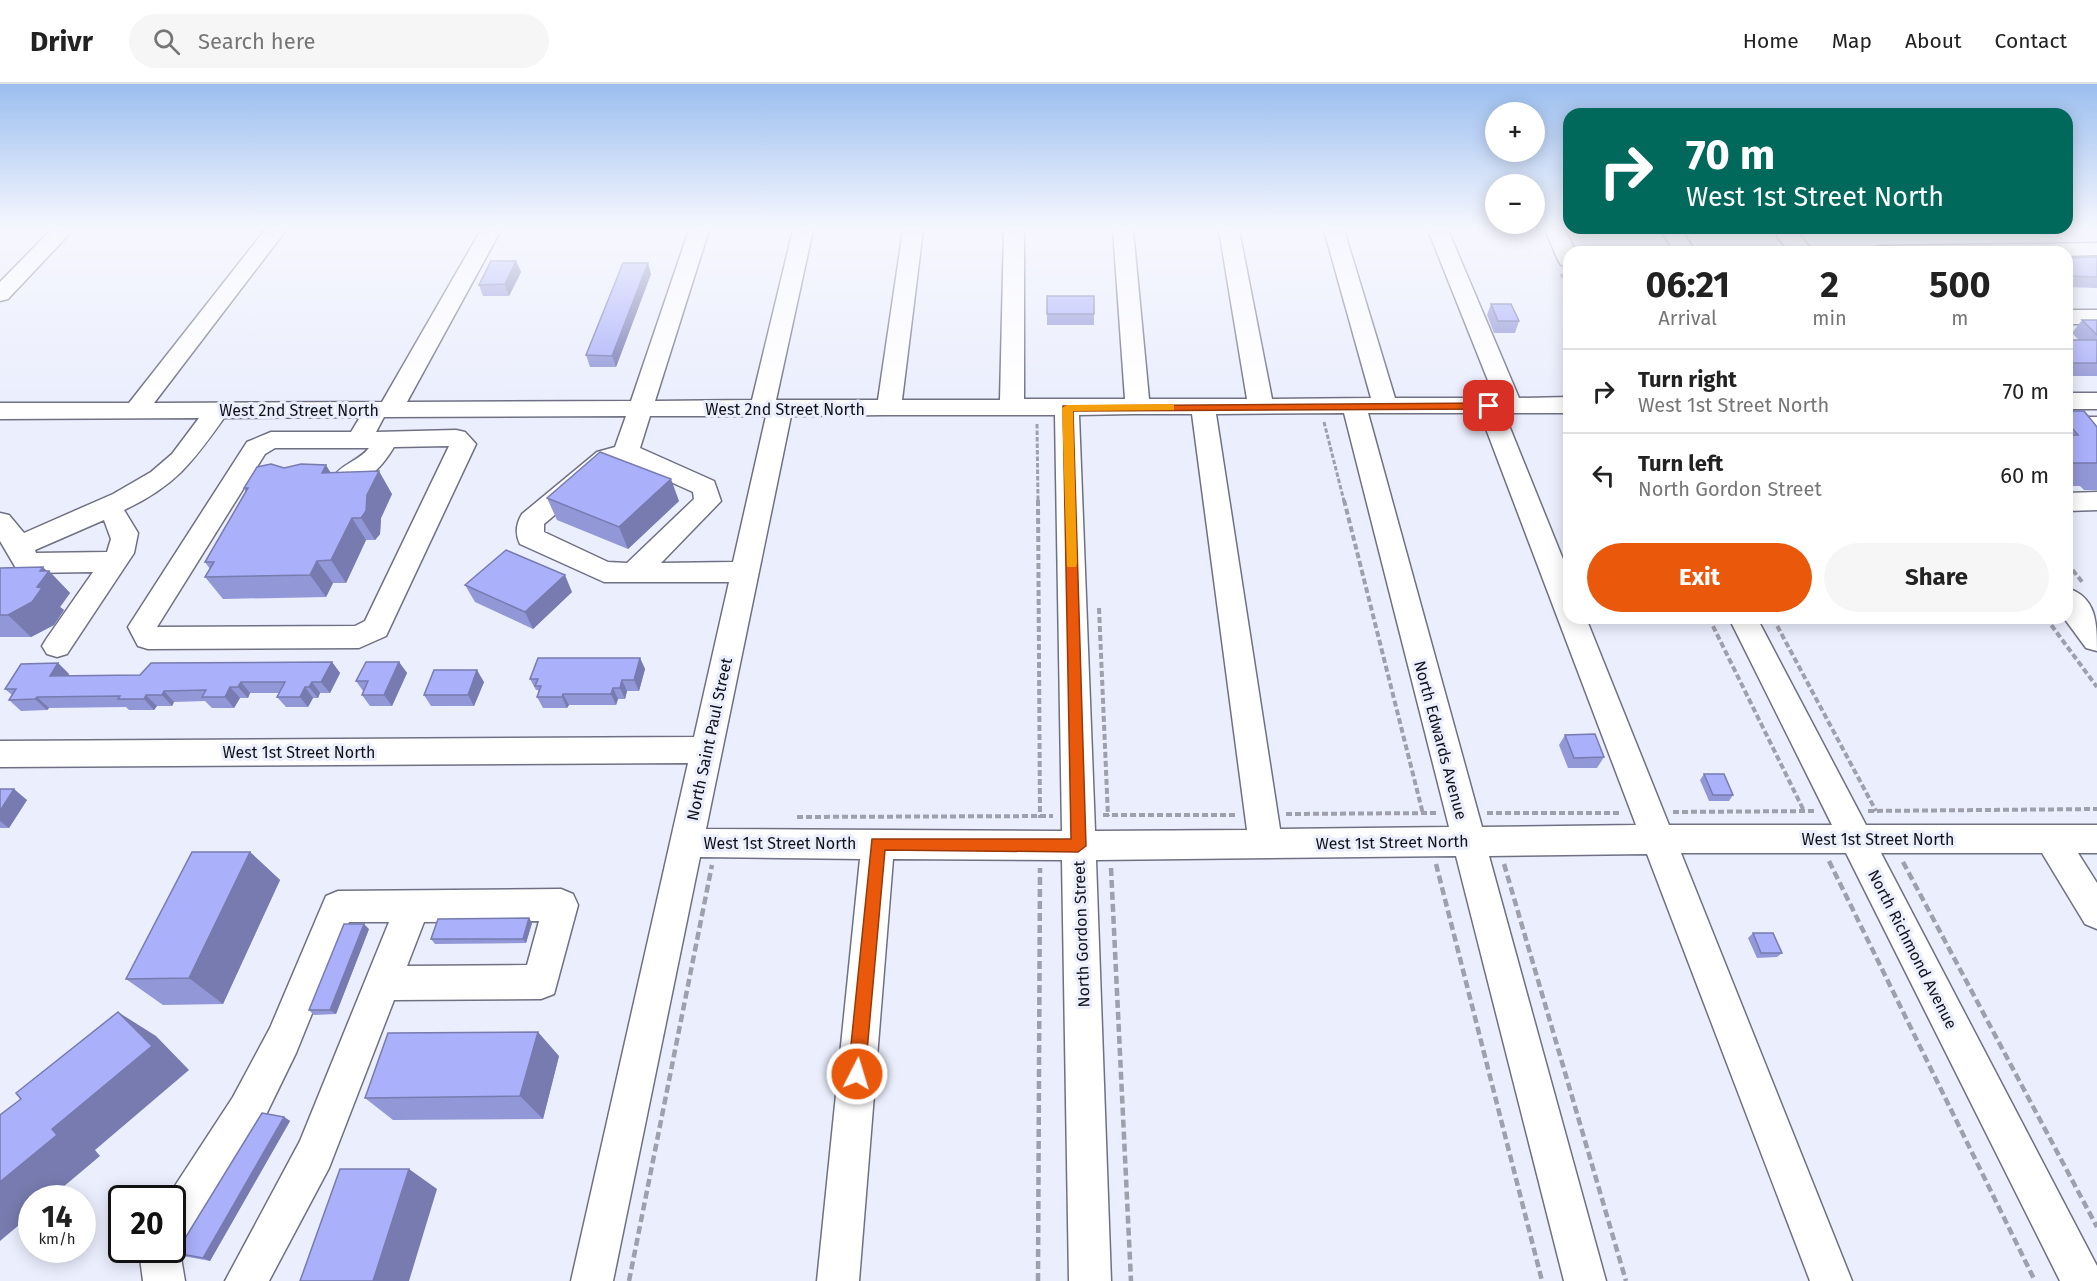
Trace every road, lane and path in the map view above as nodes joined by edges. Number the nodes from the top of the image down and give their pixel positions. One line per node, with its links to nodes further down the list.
1 (232, 286): 29 (street)
2 (457, 286): 27 (street)
3 (680, 286): 24 (street)
4 (793, 286): 25 (street, North Saint Paul Street)
5 (906, 286): 26 (street)
6 (1013, 286): 21 (street)
7 (1128, 286): 23 (street)
8 (1239, 286): 18 (street)
9 (1350, 286): 20 (street)
10 (1458, 286): 16 (street)
11 (2073, 317): 12 (street)
12 (2097, 317)
13 (2073, 401): 14 (street)
14 (2097, 401)
15 (1563, 405): 16 (street, West 2nd Street North)
16 (1500, 406): 20 (street, West 2nd Street North); 43 (street)
17 (1203, 407): 18 (street, West 2nd Street North); 23 (street, West 2nd Street North); 61 (street)
18 (1261, 407): 19 (street, West 2nd Street North)
19 (1354, 407): 20 (street, West 2nd Street North); 60 (street, North Edwards Avenue)
20 (1386, 407)
21 (1012, 408): 22 (street, West 2nd Street North); 26 (street, West 2nd Street North)
22 (1067, 408): 23 (street, West 2nd Street North); 62 (street, North Gordon Street)
23 (1138, 408)
24 (639, 409): 25 (street, West 2nd Street North); 27 (street, West 2nd Street North); 33 (street)
25 (771, 409): 26 (street, West 2nd Street North); 41 (street, North Saint Paul Street)
26 (889, 409)
27 (383, 410): 30 (street, West 2nd Street North); 31 (street)
28 (0, 411): 29 (street, West 2nd Street North)
29 (135, 411): 30 (street, West 2nd Street North)
30 (216, 411): 37 (street)
31 (359, 440): 32 (street); 34 (street)
32 (386, 440): 34 (street); 34 (street)
33 (626, 452): 42 (street); 42 (street)
34 (330, 466)
35 (2097, 501): 36 (street)
36 (2073, 502)
37 (108, 506): 39 (street); 40 (street)
38 (0, 522): 39 (street)
39 (19, 546): 40 (street)
40 (115, 562): 51 (street)
41 (745, 572): 42 (street); 53 (street, North Saint Paul Street)
42 (634, 573)
43 (1563, 591)
44 (2073, 607): 50 (main road)
45 (1574, 624): 59 (street)
46 (1712, 624): 57 (path)
47 (1747, 624): 58 (street, North Richmond Avenue)
48 (1776, 624): 58 (path)
49 (2050, 624): 52 (path)
50 (2097, 639)
51 (57, 646)
52 (2097, 687)
53 (706, 750): 54 (street, West 1st Street North); 65 (street, North Saint Paul Street)
54 (0, 754)
55 (2097, 808): 58 (path)
56 (792, 817): 62 (path)
57 (1811, 825): 58 (street, West 1st Street North); 58 (path); 59 (street, West 1st Street North); 59 (path); 81 (path)
58 (1867, 825): 63 (street, West 1st Street North); 71 (path); 82 (street, North Richmond Avenue)
59 (1654, 826): 60 (street, West 1st Street North); 60 (path); 80 (street)
60 (1464, 827): 61 (street, West 1st Street North); 61 (path); 79 (street, North Edwards Avenue)
61 (1264, 829): 62 (street, West 1st Street North); 62 (path)
62 (1078, 831): 66 (street, West 1st Street North); 78 (street, North Gordon Street)
63 (2050, 839): 64 (street, West 1st Street North); 68 (street)
64 (2097, 839)
65 (701, 843): 66 (street, West 1st Street North); 75 (street, North Saint Paul Street); 76 (path)
66 (878, 843): 77 (street)
67 (412, 907): 69 (street); 69 (street); 70 (street)
68 (2097, 913)
69 (382, 983): 74 (street)
70 (186, 1206)
71 (2097, 1227)
72 (162, 1263): 73 (street)
73 (164, 1281)
74 (246, 1281)
75 (592, 1281)
76 (629, 1281)
77 (838, 1281)
78 (1090, 1281)
79 (1585, 1281)
80 (1831, 1281)
81 (2035, 1281)
82 (2082, 1281)

